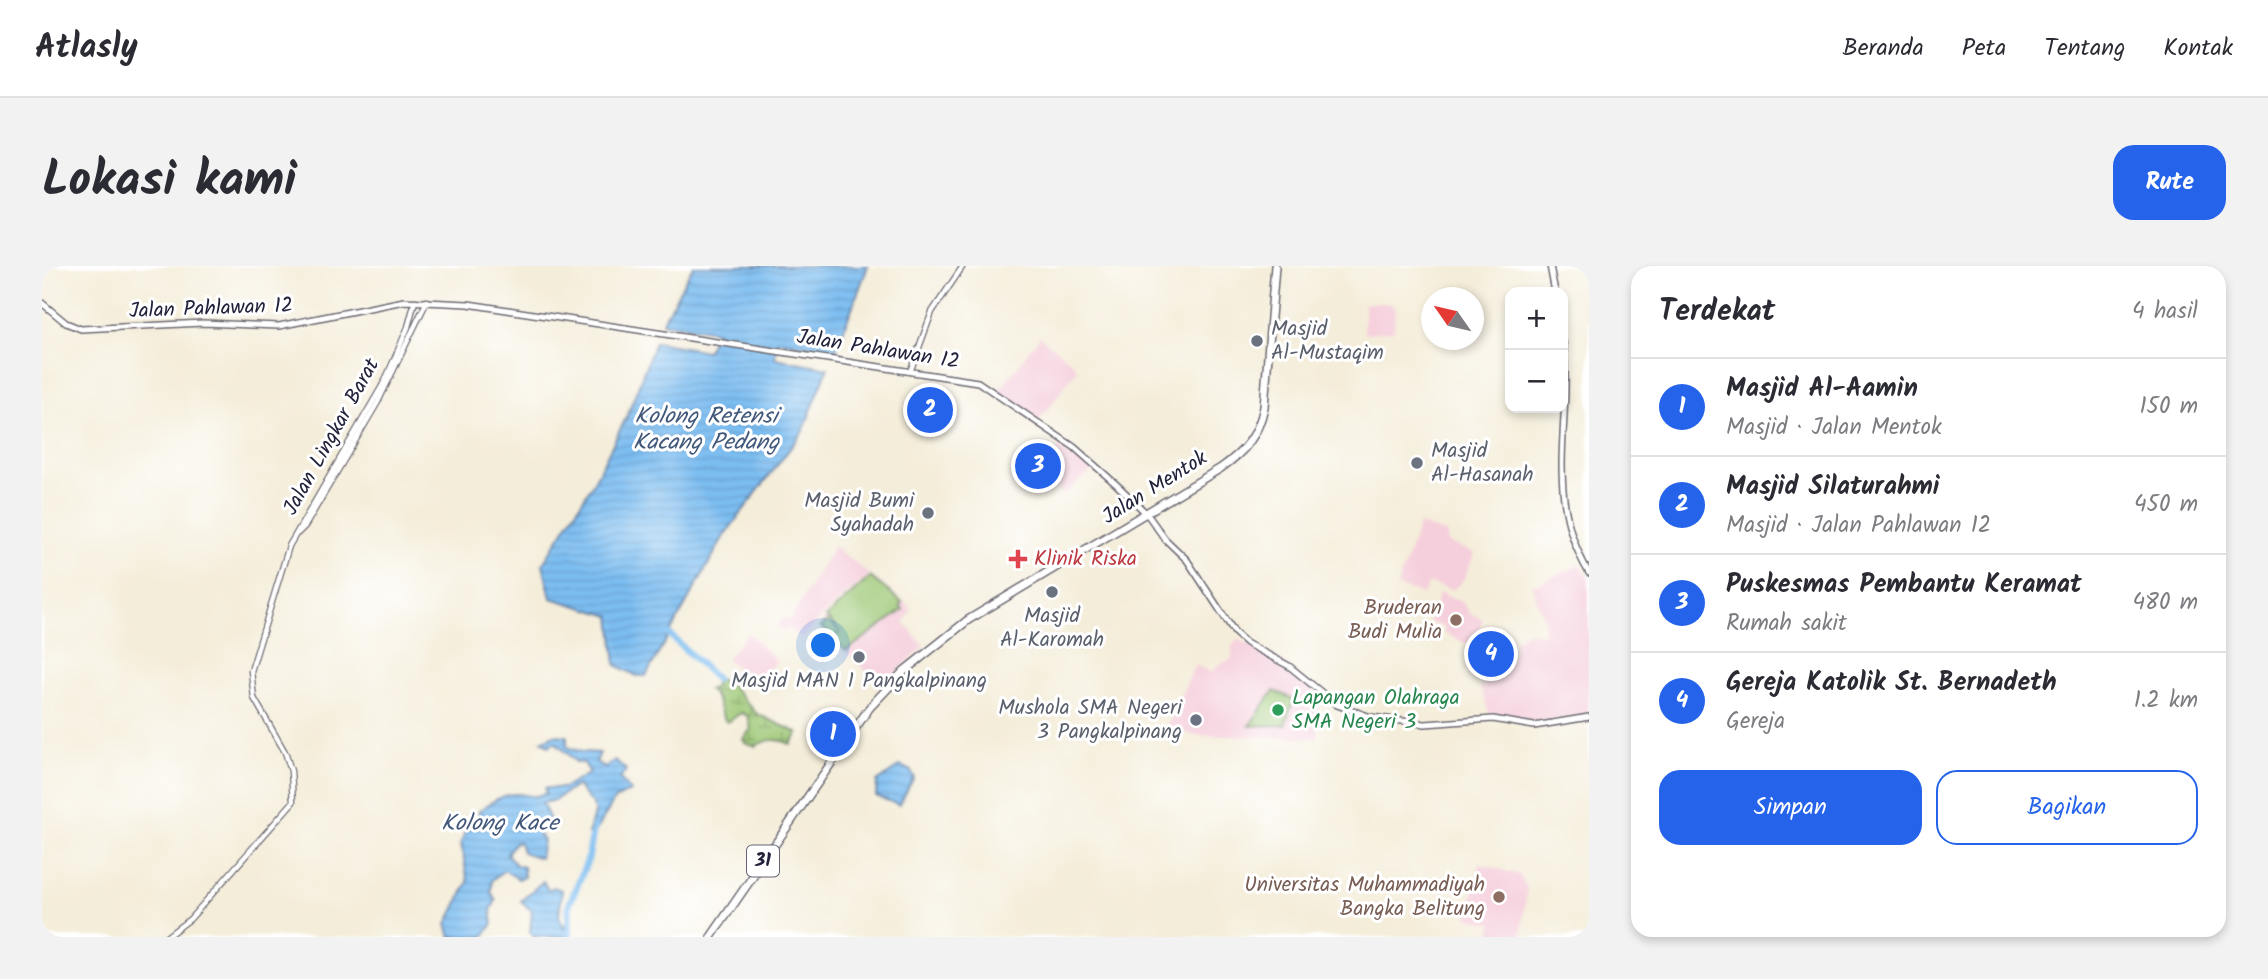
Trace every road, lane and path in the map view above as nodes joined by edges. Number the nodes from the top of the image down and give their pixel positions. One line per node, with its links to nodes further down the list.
1 (963, 266): 9 (street)
2 (1275, 266): 10 (highway, Jalan Mentok / 31)
3 (1550, 266): 4 (main road)
4 (1554, 287)
5 (415, 301): 6 (main road, Jalan Pahlawan 12); 7 (main road, Jalan Pahlawan 12); 11 (street, Jalan Lingkar Barat)
6 (427, 301): 9 (main road, Jalan Pahlawan 12); 11 (street, Jalan Lingkar Barat)
7 (42, 303)
8 (1564, 350): 12 (main road)
9 (909, 372): 10 (main road, Jalan Pahlawan 12)
10 (1147, 514): 13 (main road, Jalan Pahlawan 12); 15 (highway, Jalan Mentok / 31)
11 (297, 534): 14 (street)
12 (1589, 573)
13 (1589, 717)
14 (166, 937)
15 (711, 937)

